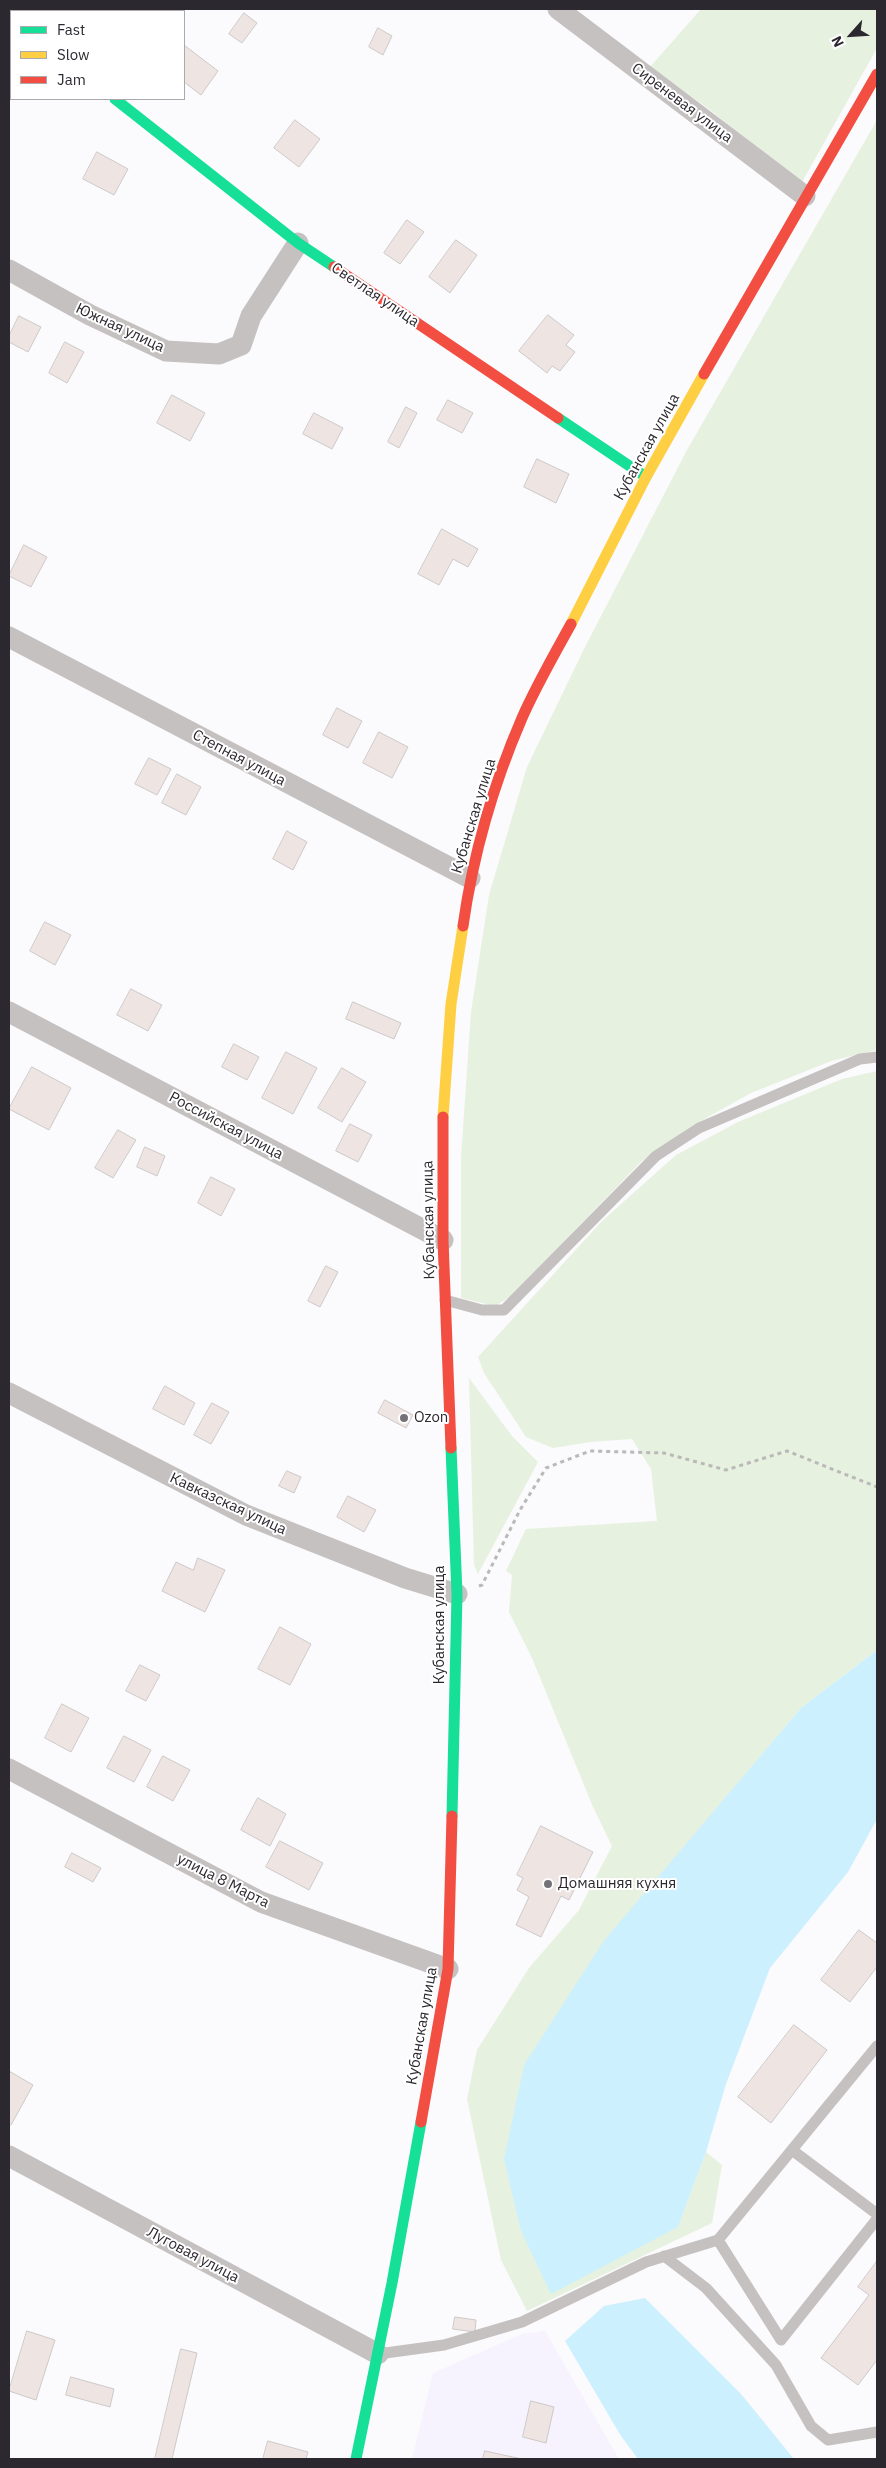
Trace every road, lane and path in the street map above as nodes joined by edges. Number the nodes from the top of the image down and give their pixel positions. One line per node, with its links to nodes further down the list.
1 (558, 9): 4 (street, Сиреневая улица)
2 (877, 74): 4 (main road, Кубанская улица)
3 (116, 100): 5 (main road, Светлая улица)
4 (805, 196): 7 (main road, Кубанская улица)
5 (298, 243): 6 (street, Южная улица); 7 (main road, Светлая улица)
6 (9, 270)
7 (646, 476): 9 (main road, Кубанская улица)
8 (9, 637): 9 (street, Степная улица)
9 (470, 878): 12 (main road, Кубанская улица)
10 (9, 1012): 12 (street, Российская улица)
11 (877, 1057): 13 (lane)
12 (443, 1240): 13 (main road, Кубанская улица)
13 (445, 1300): 16 (main road, Кубанская улица)
14 (9, 1393): 16 (street, Кавказская улица)
15 (877, 1487): 16 (path)
16 (457, 1594): 18 (main road, Кубанская улица)
17 (9, 1769): 18 (street, улица 8 Марта)
18 (448, 1969): 26 (main road, Кубанская улица)
19 (877, 2046): 20 (lane)
20 (792, 2150): 22 (lane); 24 (lane)
21 (9, 2156): 26 (street, Луговая улица)
22 (877, 2214)
23 (877, 2218): 24 (lane)
24 (718, 2240): 25 (lane)
25 (664, 2256): 26 (lane); 27 (lane)
26 (378, 2354): 28 (main road, Кубанская улица)
27 (877, 2432)
28 (356, 2459)

